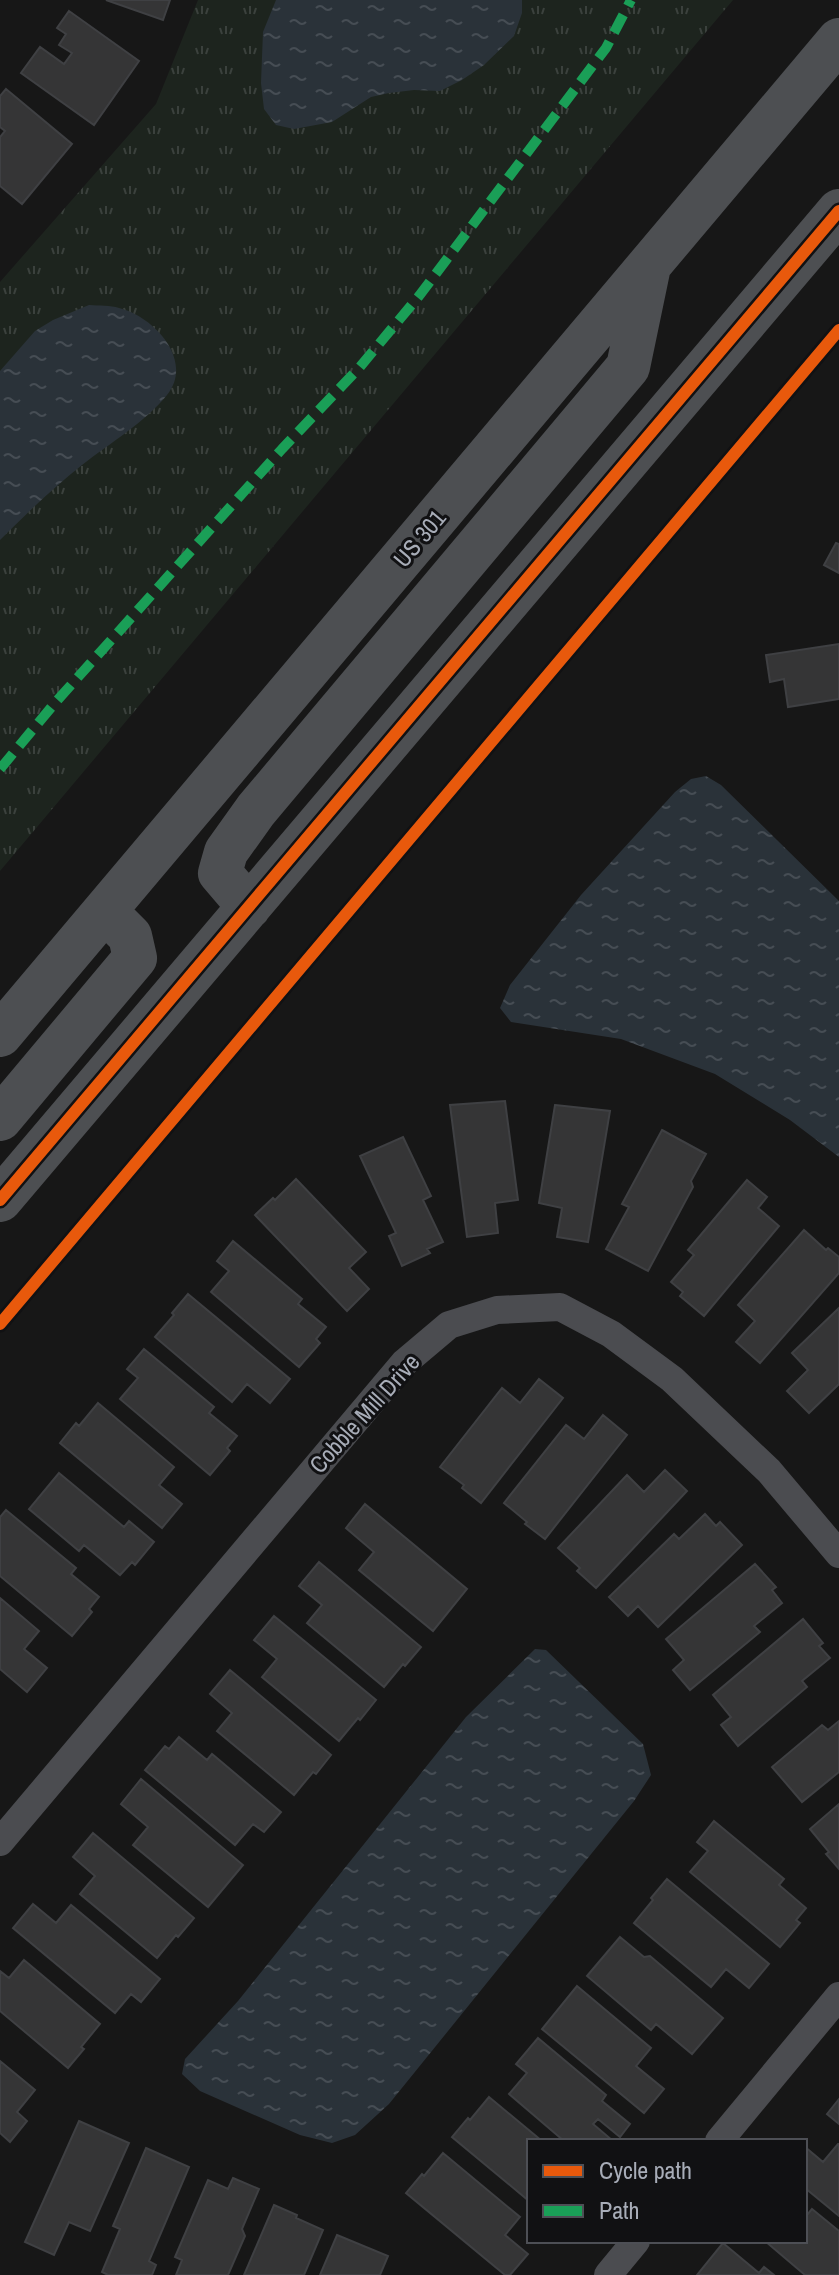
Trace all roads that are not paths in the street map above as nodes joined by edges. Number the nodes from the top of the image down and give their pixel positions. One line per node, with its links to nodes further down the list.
1 (839, 40): 3 (main road, US 301 / US 301)
2 (839, 211): 4 (main road)
3 (649, 265): 4 (main road); 5 (main road, US 301 / US 301)
4 (249, 907): 8 (main road)
5 (105, 911): 6 (main road, US 301 / US 301); 7 (main road)
6 (0, 1035)
7 (0, 1119)
8 (0, 1200)
9 (839, 1554): 10 (street, Cobble Mill Drive)
10 (0, 1842)
11 (839, 1996): 12 (street)
12 (721, 2139)
13 (634, 2243): 14 (street)
14 (608, 2275)

